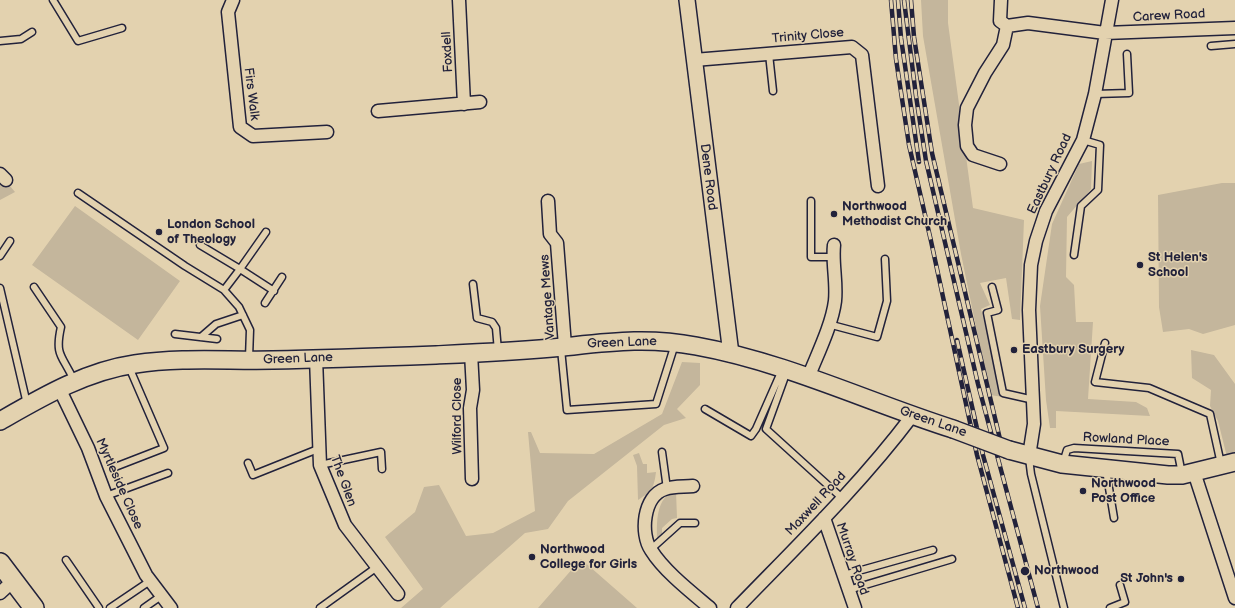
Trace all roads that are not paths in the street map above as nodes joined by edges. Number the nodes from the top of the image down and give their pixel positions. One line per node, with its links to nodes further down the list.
1 (53, 0): 8 (lane)
2 (233, 0): 23 (street, Firs Walk)
3 (459, 0): 21 (street, Foxdell)
4 (687, 0): 17 (street, Dene Road)
5 (1001, 0): 7 (street)
6 (1112, 0): 11 (street, Eastbury Road)
7 (1007, 26): 11 (street, Carew Road); 25 (street)
8 (122, 28)
9 (1235, 28): 11 (street, Carew Road)
10 (32, 32): 12 (lane)
11 (1105, 33): 19 (street, Eastbury Road)
12 (0, 42)
13 (1235, 44): 14 (lane)
14 (1212, 46)
15 (769, 54): 17 (street, Trinity Close); 18 (lane); 26 (street, Trinity Close)
16 (1127, 54): 19 (lane)
17 (694, 60): 56 (street, Dene Road)
18 (773, 91)
19 (1095, 94): 24 (street, Eastbury Road)
20 (480, 102): 21 (street)
21 (464, 104): 22 (street)
22 (378, 111)
23 (327, 132)
24 (1083, 140): 34 (lane); 63 (street, Eastbury Road)
25 (1000, 164)
26 (878, 186)
27 (78, 193): 43 (lane)
28 (548, 201): 53 (street, Vantage Mews)
29 (811, 201): 33 (lane)
30 (266, 232): 37 (lane)
31 (10, 241): 35 (lane)
32 (200, 245): 37 (lane)
33 (833, 251): 47 (street)
34 (1074, 254)
35 (0, 256)
36 (885, 259): 47 (lane)
37 (240, 269): 43 (lane); 44 (lane)
38 (282, 278): 44 (lane)
39 (473, 284): 54 (lane)
40 (34, 287): 62 (lane)
41 (992, 287): 63 (lane)
42 (0, 288): 64 (lane)
43 (224, 290): 46 (lane)
44 (274, 291): 45 (lane)
45 (265, 303)
46 (243, 315): 49 (lane); 58 (lane)
47 (828, 324): 61 (street)
48 (175, 334): 49 (lane)
49 (201, 337): 50 (lane)
50 (217, 339)
51 (676, 343): 53 (main road, Green Lane); 53 (lane); 56 (main road, Green Lane)
52 (1105, 343): 73 (lane)
53 (563, 347): 54 (main road, Green Lane)
54 (498, 352): 55 (main road, Green Lane)
55 (471, 353): 57 (main road, Green Lane); 80 (street, Wilford Close)
56 (731, 354): 60 (main road, Green Lane)
57 (316, 358): 58 (main road, Green Lane); 68 (street, The Glen)
58 (249, 360): 59 (main road, Green Lane)
59 (128, 366): 62 (main road, Green Lane); 75 (lane)
60 (785, 370): 61 (main road, Green Lane); 65 (lane); 84 (lane)
61 (808, 378): 66 (main road, Green Lane)
62 (66, 385): 64 (main road, Green Lane); 83 (street, Myrtleside Close)
63 (1034, 400): 70 (street, Eastbury Road)
64 (27, 406): 67 (main road, Green Lane)
65 (705, 409)
66 (912, 416): 70 (main road, Green Lane, bridge); 84 (street, Maxwell Road)
67 (0, 421)
68 (318, 449): 71 (lane); 74 (street, The Glen)
69 (662, 452): 82 (lane)
70 (1029, 456): 72 (main road, Green Lane); 111 (lane)
71 (248, 463)
72 (1062, 464): 77 (main road, Green Lane); 79 (lane, Rowland Place)
73 (1228, 464): 79 (main road, Green Lane)
74 (320, 465): 76 (lane); 93 (street, The Glen)
75 (115, 467)
76 (382, 469)
77 (1106, 470): 79 (main road, Green Lane); 86 (lane)
78 (168, 473): 83 (lane)
79 (1188, 473): 101 (street)
80 (472, 479)
81 (693, 486): 82 (street)
82 (667, 489): 88 (street)
83 (106, 496): 95 (street, Myrtleside Close)
84 (842, 498): 85 (street, Maxwell Road)
85 (824, 518): 94 (street, Murray Road); 109 (street, Maxwell Road)
86 (1114, 518)
87 (695, 524): 88 (lane)
88 (650, 550): 108 (street)
89 (933, 550): 94 (lane)
90 (952, 558): 98 (lane)
91 (66, 560): 103 (lane)
92 (0, 563): 97 (main road)
93 (377, 567): 99 (street, The Glen); 107 (lane)
94 (844, 575): 98 (street, Murray Road)
95 (150, 581): 100 (street, Myrtleside Close); 104 (lane)
96 (1120, 585): 112 (lane)
97 (6, 587): 102 (main road)
98 (848, 590): 110 (street, Murray Road)
99 (398, 594)
100 (161, 596): 105 (lane); 106 (street, Myrtleside Close)
101 (1235, 598)
102 (34, 608)
103 (99, 608)
104 (110, 608)
105 (144, 608)
106 (170, 608)
107 (320, 608)
108 (710, 608)
109 (737, 608)
110 (855, 608)
111 (1064, 608)
112 (1110, 608)

